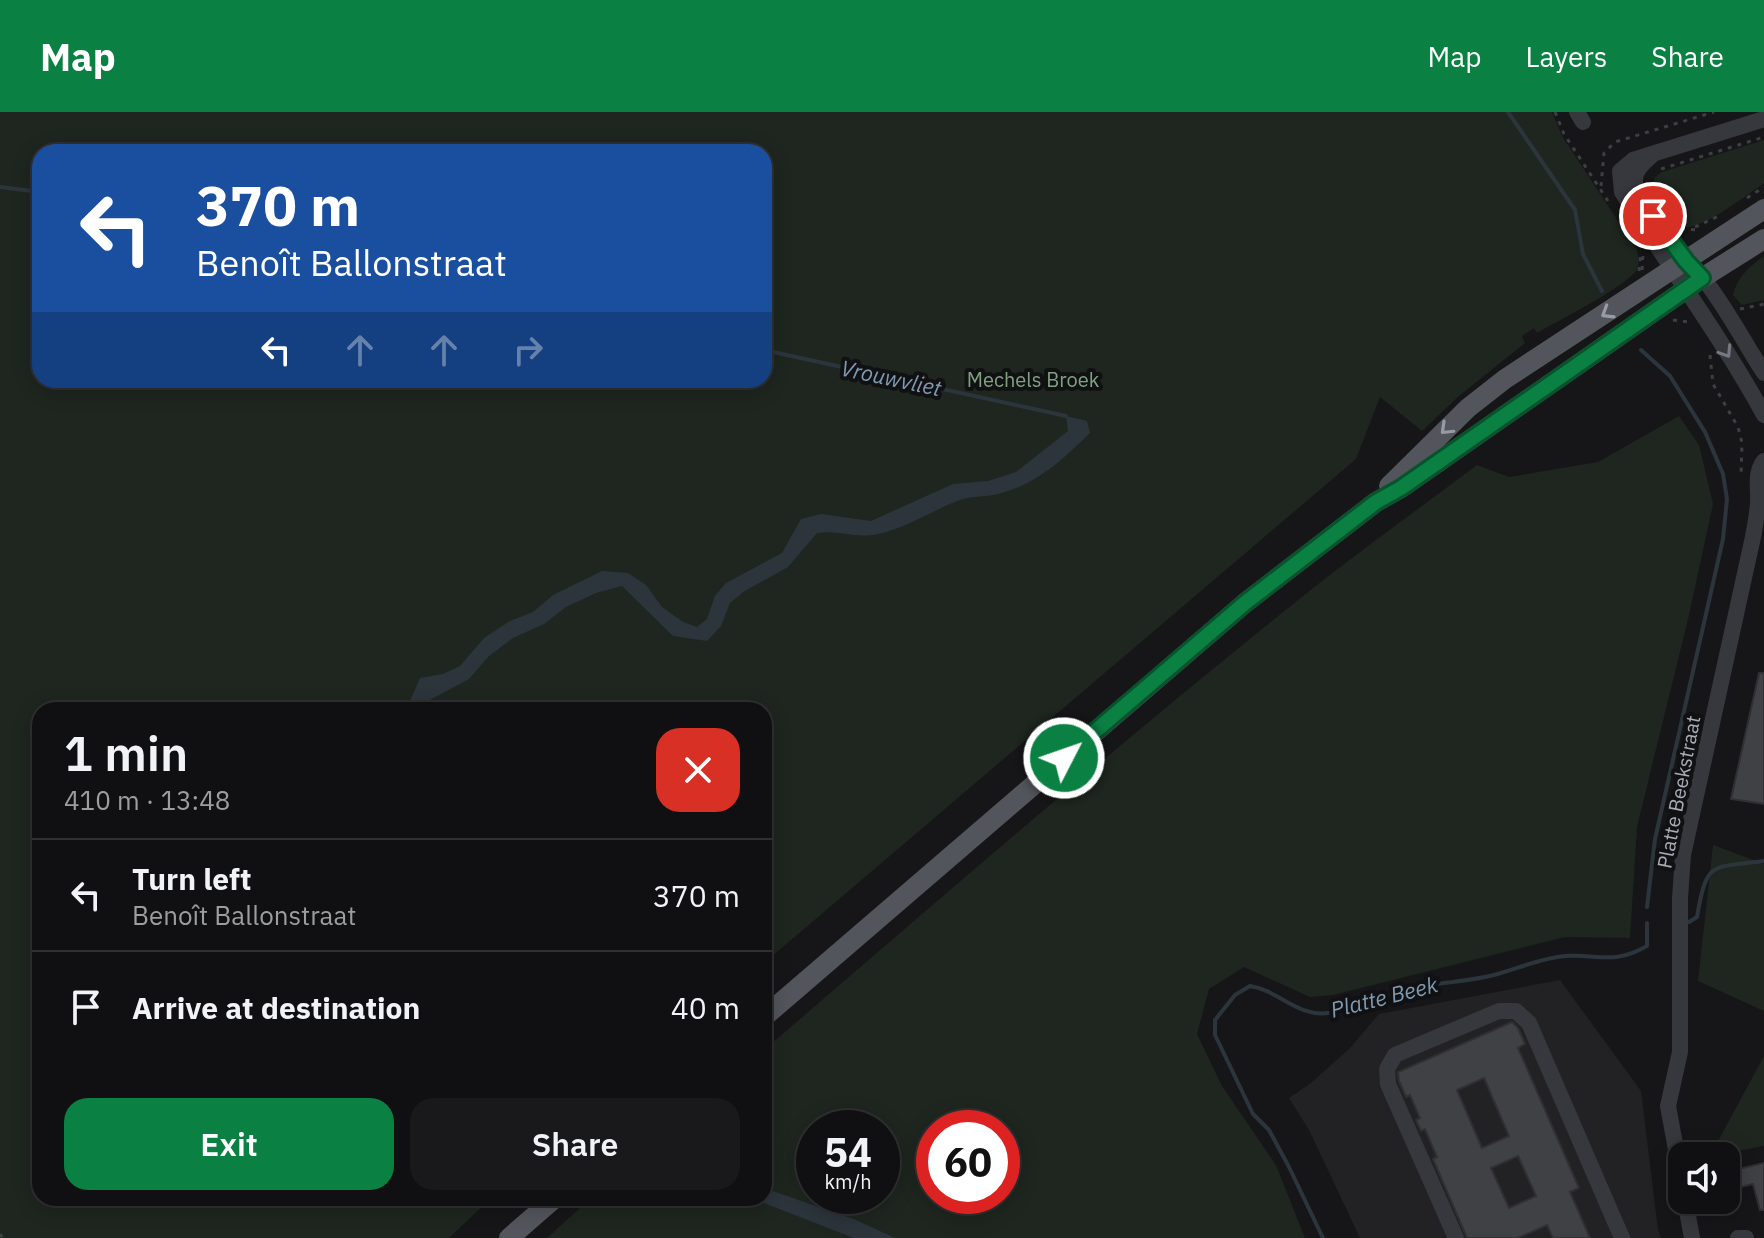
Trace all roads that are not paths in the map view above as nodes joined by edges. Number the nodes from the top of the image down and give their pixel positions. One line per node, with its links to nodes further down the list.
1 (1764, 119): 4 (street)
2 (1755, 204): 4 (main road)
3 (1764, 239): 5 (main road)
4 (1679, 266): 5 (street); 9 (main road, one-way to 9)
5 (1694, 284): 6 (street); 7 (street, one-way to 7); 9 (main road)
6 (1764, 373)
7 (1764, 415)
8 (1764, 461): 10 (street, Platte Beekstraat)
9 (1376, 502): 11 (main road)
10 (1761, 512): 12 (street, Platte Beekstraat)
11 (772, 1010)
12 (1675, 1142)
13 (546, 1206): 15 (main road)
14 (1688, 1214): 18 (street)
15 (509, 1238)
16 (1456, 1238): 17 (street)
17 (1622, 1238)
18 (1692, 1238)
19 (1738, 1238): 20 (street)
20 (1746, 1238)

